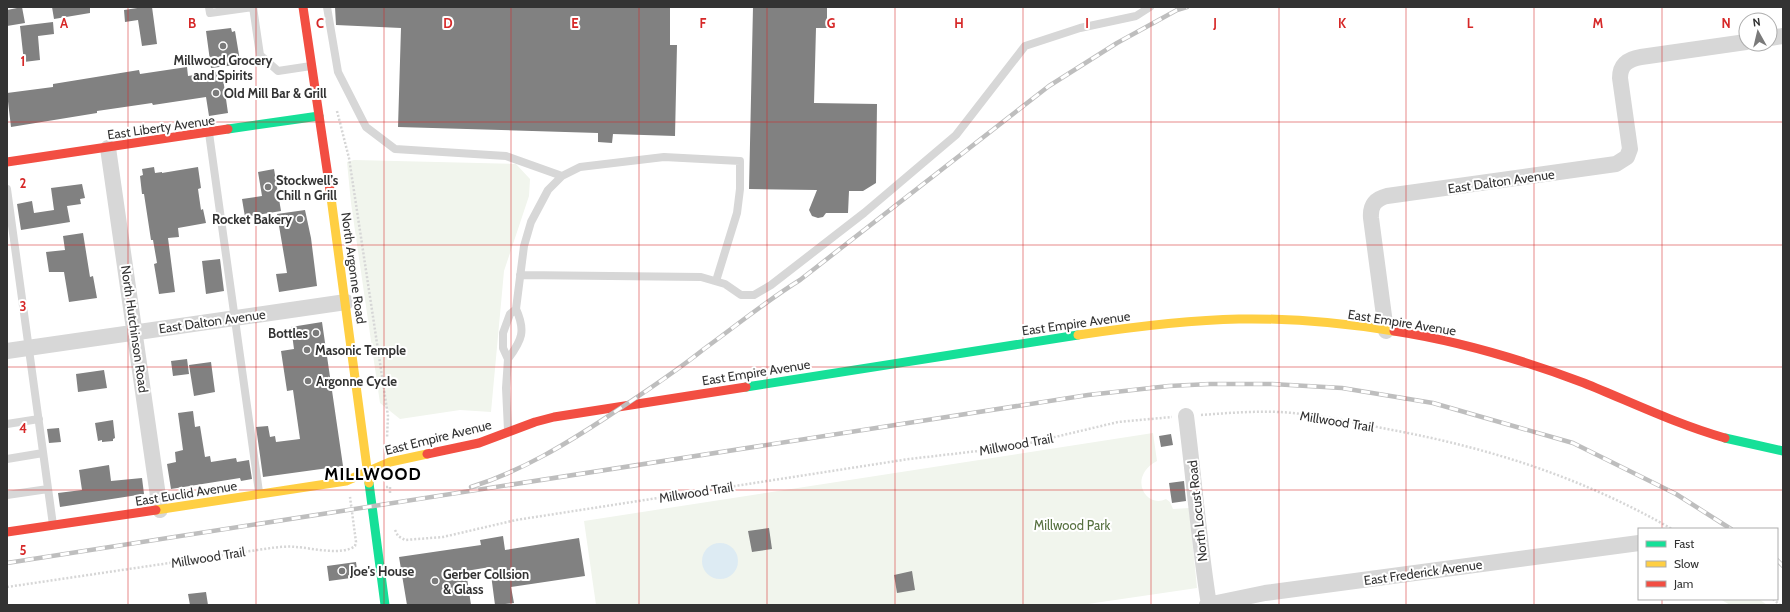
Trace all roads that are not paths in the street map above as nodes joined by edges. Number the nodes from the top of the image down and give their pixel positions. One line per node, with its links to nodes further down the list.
1 (209, 7): 2 (lane)
2 (253, 7): 7 (lane)
3 (303, 7): 7 (street, North Argonne Road)
4 (327, 7): 12 (lane)
5 (1150, 7): 15 (lane)
6 (1738, 43): 19 (street, East Dalton Avenue)
7 (312, 66): 8 (street, North Argonne Road)
8 (319, 116): 9 (street, East Liberty Avenue); 16 (street, North Argonne Road)
9 (209, 133): 10 (street, East Liberty Avenue); 18 (lane)
10 (108, 148): 11 (street, East Liberty Avenue); 20 (street, North Hutchinson Road)
11 (7, 162)
12 (562, 176): 14 (lane); 15 (lane)
13 (7, 189): 21 (lane)
14 (520, 275): 15 (lane); 17 (lane)
15 (716, 281)
16 (346, 302): 18 (street, East Dalton Avenue); 31 (street, North Argonne Road)
17 (516, 309): 23 (lane); 23 (lane)
18 (236, 318): 20 (street, East Dalton Avenue); 33 (lane)
19 (1386, 331): 27 (street, East Empire Avenue); 28 (street, East Empire Avenue)
20 (135, 332): 21 (street, East Dalton Avenue); 35 (street, North Hutchinson Road)
21 (29, 348): 22 (street, East Dalton Avenue); 25 (lane)
22 (7, 351)
23 (508, 359): 27 (lane)
24 (1186, 416): 40 (street, North Locust Road)
25 (39, 419): 26 (lane); 29 (lane)
26 (7, 424)
27 (508, 433): 31 (street, East Empire Avenue)
28 (1783, 451)
29 (43, 453): 30 (lane); 32 (lane)
30 (7, 459)
31 (367, 472): 33 (street, East Euclid Avenue); 39 (street, North Argonne Road)
32 (48, 489): 34 (lane); 36 (lane)
33 (259, 494): 35 (street, East Euclid Avenue)
34 (7, 495)
35 (160, 510): 36 (street, East Euclid Avenue)
36 (53, 525): 37 (street, East Euclid Avenue)
37 (7, 532)
38 (1638, 543): 40 (street, East Frederick Avenue)
39 (385, 605)
40 (1208, 605)

